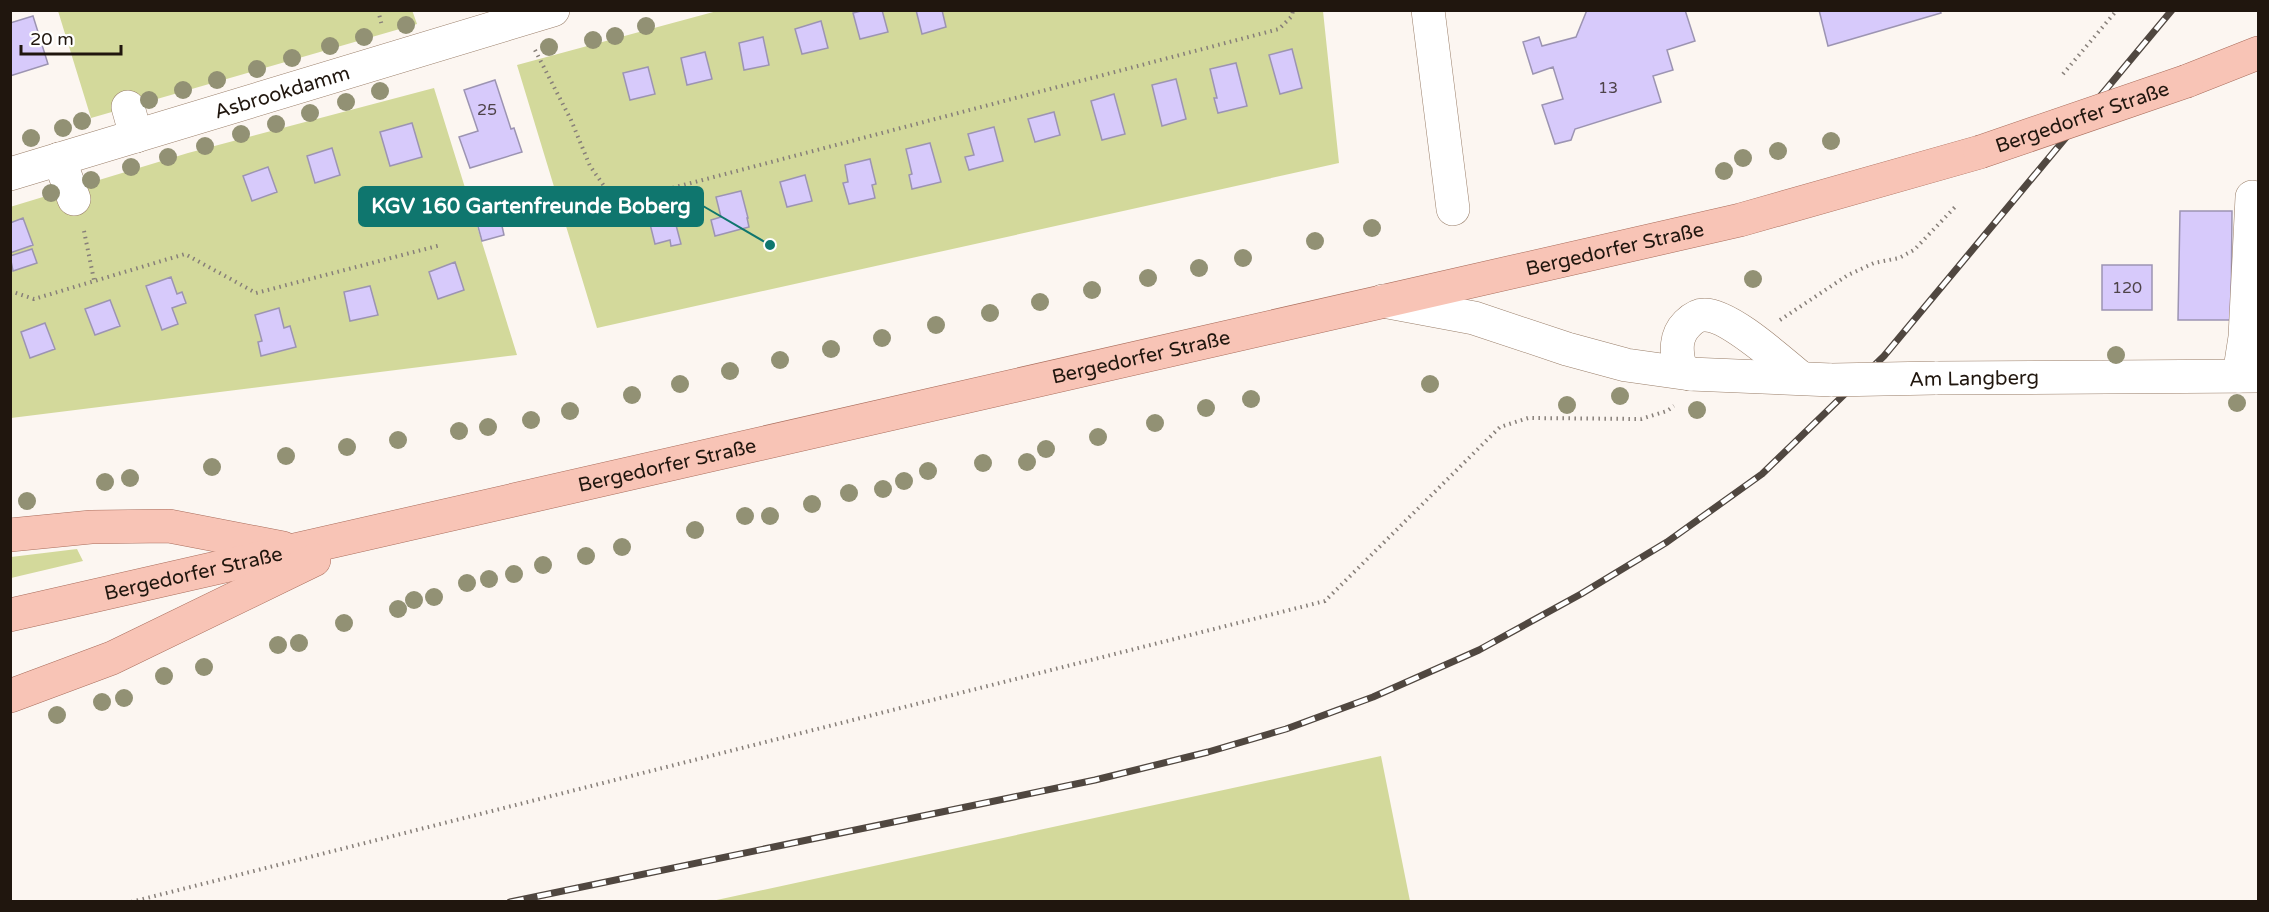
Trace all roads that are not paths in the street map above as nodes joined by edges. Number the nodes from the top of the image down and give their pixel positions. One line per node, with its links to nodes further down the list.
1 (553, 10): 4 (street, Asbrookdamm)
2 (1428, 10): 7 (street)
3 (2259, 53): 9 (main road, Bergedorfer Straße, bridge)
4 (59, 159): 5 (street, Asbrookdamm); 8 (street)
5 (10, 174)
6 (2252, 197): 11 (street)
7 (1454, 209)
8 (78, 213)
9 (1383, 301): 10 (street, Am Langberg); 14 (main road, Bergedorfer Straße)
10 (1702, 375): 12 (street, Am Langberg); 12 (street)
11 (2249, 376): 12 (street, Am Langberg, bridge)
12 (1817, 379)
13 (10, 535): 15 (main road)
14 (364, 535): 15 (main road, Bergedorfer Straße); 17 (main road)
15 (297, 550): 16 (main road, Bergedorfer Straße)
16 (10, 615)
17 (10, 696)

